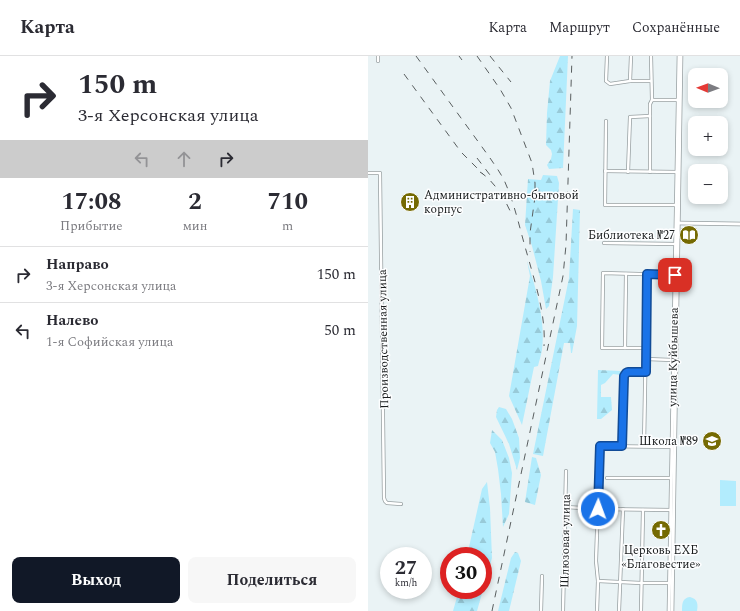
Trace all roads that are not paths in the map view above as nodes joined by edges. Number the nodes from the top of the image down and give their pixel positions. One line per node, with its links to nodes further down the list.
1 (378, 56): 6 (street)
2 (607, 56): 7 (street)
3 (631, 56): 7 (street)
4 (652, 56): 8 (street)
5 (680, 56): 10 (main road, улица Куйбышева)
6 (378, 62)
7 (630, 81): 8 (street)
8 (651, 81): 9 (street)
9 (652, 100): 10 (street); 11 (street)
10 (679, 100): 14 (main road, улица Куйбышева)
11 (650, 116): 15 (street); 16 (street)
12 (606, 121): 13 (street)
13 (605, 171): 15 (street); 18 (street)
14 (678, 171): 16 (street); 18 (main road, улица Куйбышева); 19 (main road, улица Куйбышева)
15 (628, 172): 16 (street)
16 (650, 172)
17 (368, 173): 37 (street, Производственная улица)
18 (676, 205): 19 (main road, улица Куйбышева)
19 (677, 223): 20 (main road); 22 (main road, улица Куйбышева); 25 (main road, улица Куйбышева)
20 (740, 224)
21 (604, 243): 22 (street)
22 (675, 244): 25 (main road, улица Куйбышева)
23 (626, 274): 24 (street); 26 (street); 26 (street)
24 (647, 274): 25 (street); 27 (street)
25 (676, 275): 29 (main road, улица Куйбышева)
26 (625, 348): 27 (street)
27 (646, 348): 28 (street)
28 (646, 359): 29 (street); 30 (street)
29 (675, 360): 33 (main road, улица Куйбышева)
30 (646, 372): 31 (street); 32 (street)
31 (622, 446): 32 (street); 39 (street)
32 (644, 446): 33 (street)
33 (673, 447): 36 (main road, улица Куйбышева)
34 (566, 471): 38 (street, Шлюзовая улица)
35 (606, 478): 36 (street)
36 (673, 478): 42 (main road, улица Куйбышева)
37 (401, 504)
38 (566, 508): 39 (street); 49 (street, Шлюзовая улица)
39 (598, 509): 40 (street); 44 (street)
40 (622, 509): 41 (street); 45 (street)
41 (643, 509): 42 (street); 46 (street)
42 (672, 510): 47 (main road, улица Куйбышева)
43 (542, 576): 48 (street)
44 (598, 581): 45 (street); 50 (street)
45 (620, 581): 46 (street); 51 (street)
46 (641, 583): 47 (street); 52 (street)
47 (671, 583): 53 (main road, улица Куйбышева)
48 (541, 611)
49 (563, 611)
50 (597, 611)
51 (619, 611)
52 (641, 611)
53 (670, 611)

